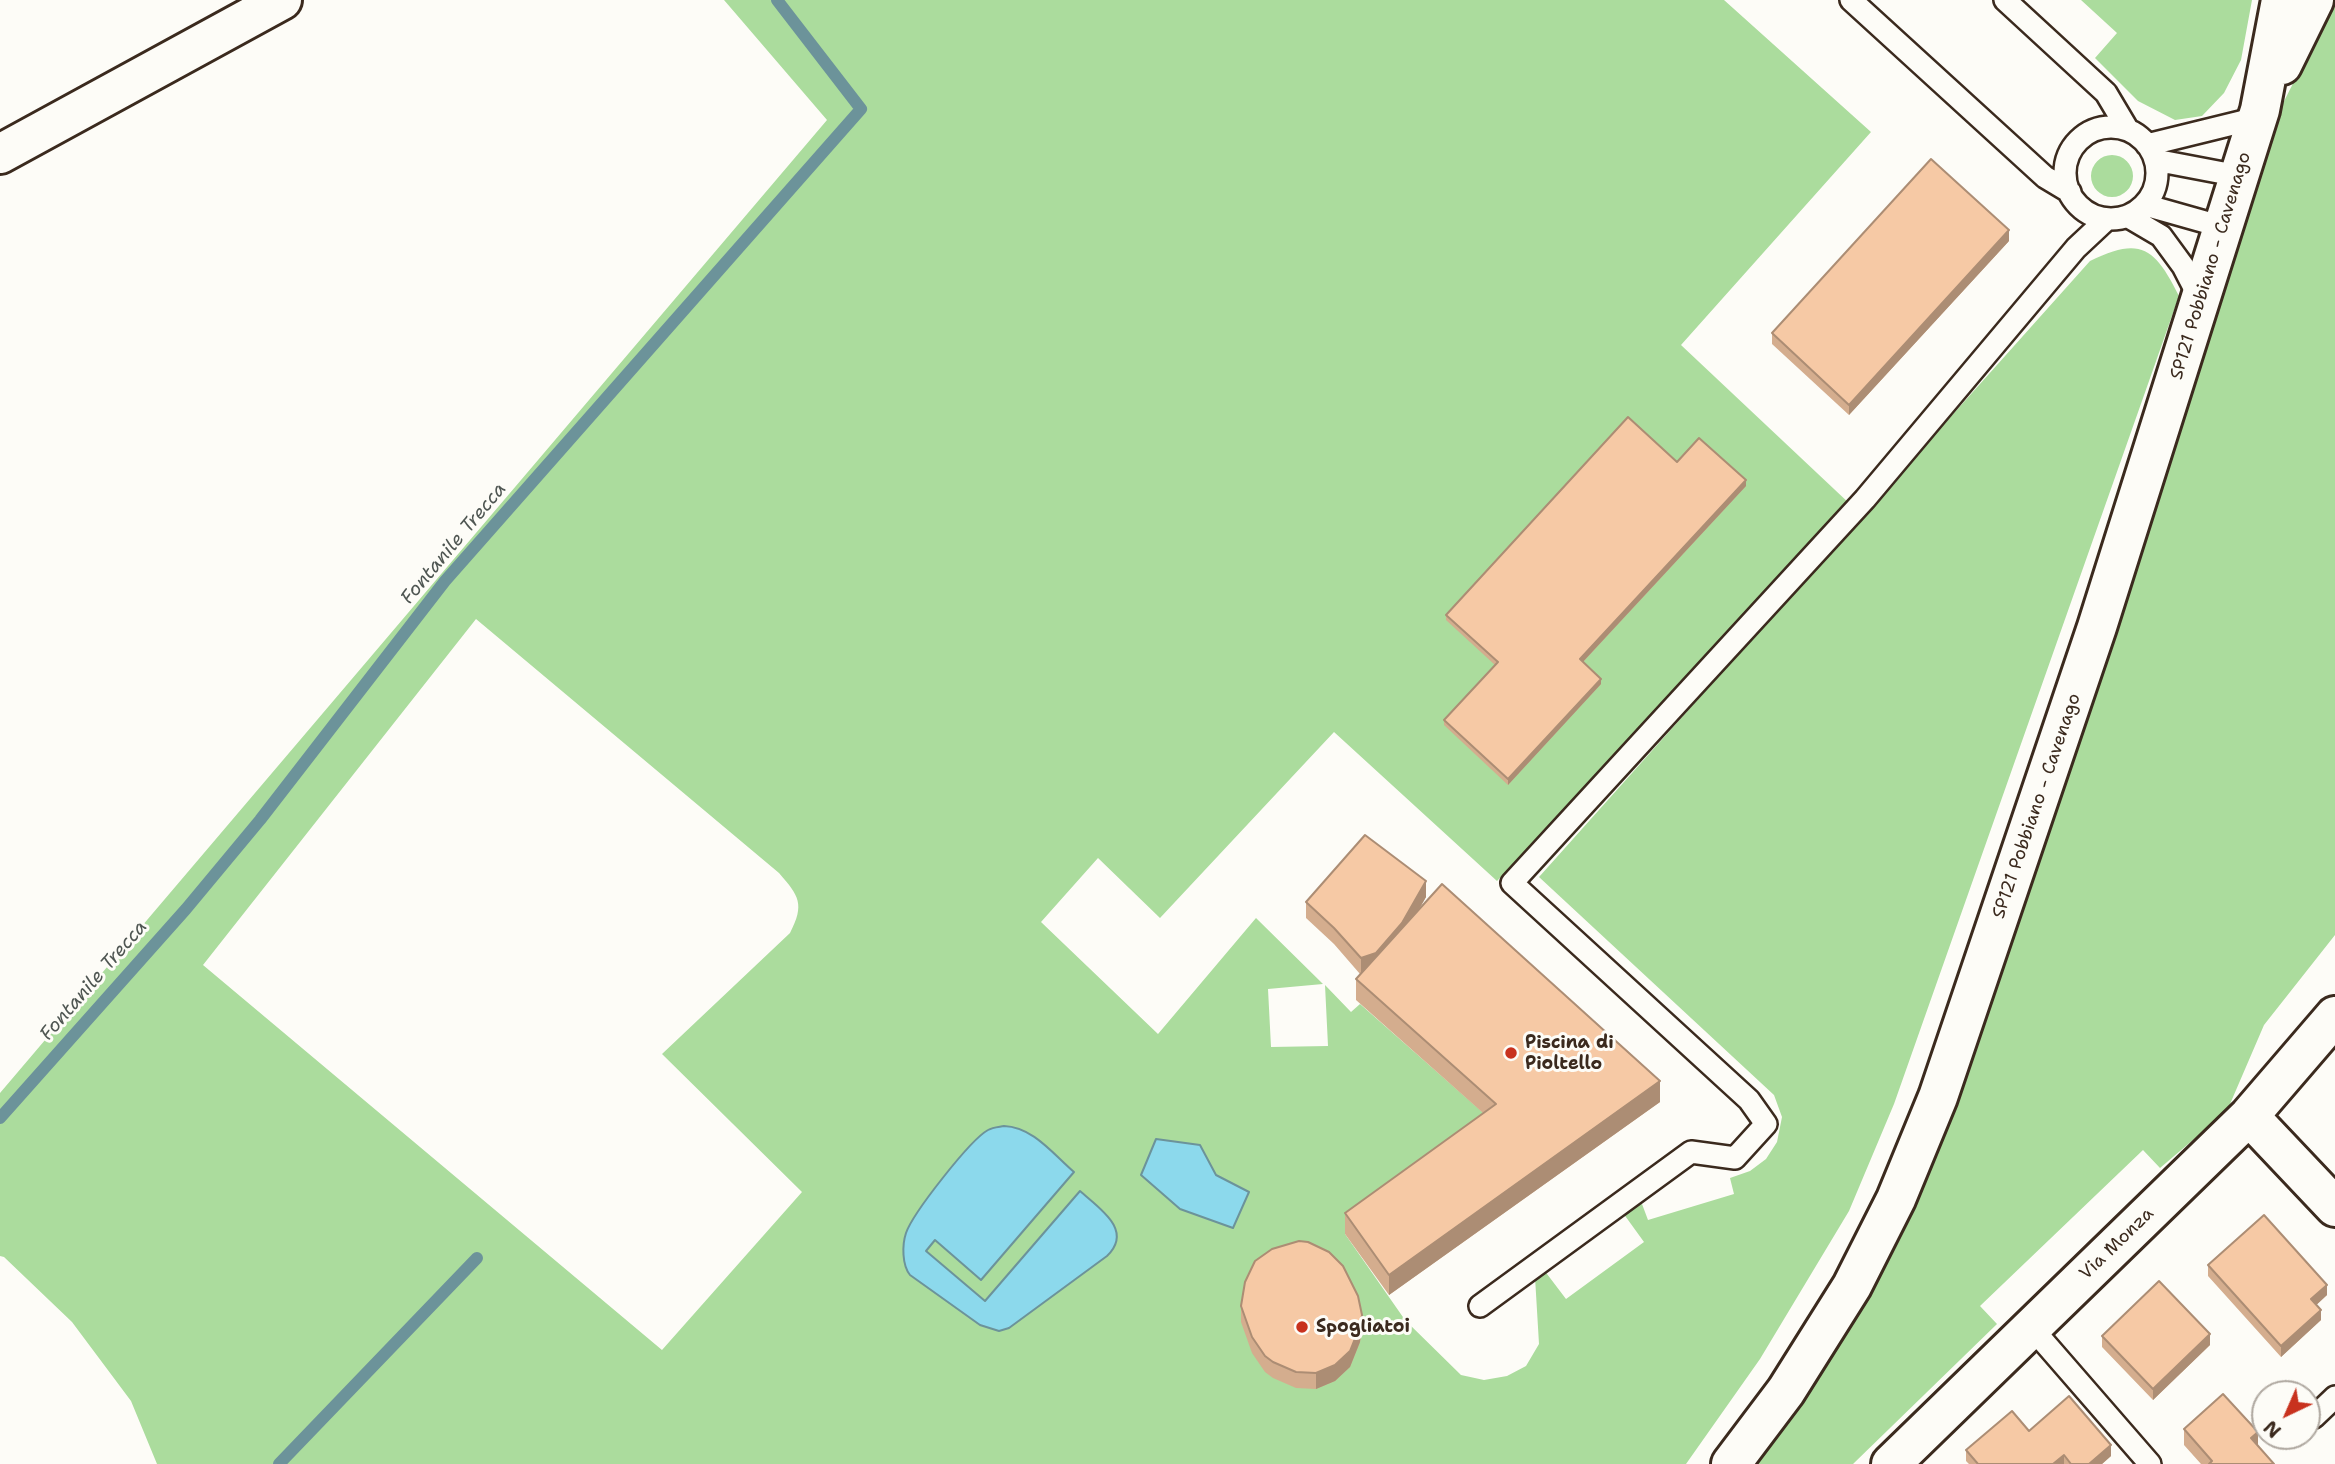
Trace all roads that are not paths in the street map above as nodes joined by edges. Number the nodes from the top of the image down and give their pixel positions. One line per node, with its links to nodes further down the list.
1 (282, 0): 9 (street)
2 (1851, 0): 11 (lane)
3 (2004, 0): 7 (lane)
4 (2281, 0): 6 (street, SP121 Pobbiano - Cavenago)
5 (2314, 0): 6 (street, SP121 Pobbiano - Cavenago)
6 (2258, 114): 8 (lane); 10 (street, SP121 Pobbiano - Cavenago)
7 (2128, 130): 8 (lane); 11 (lane)
8 (2151, 153): 10 (lane); 12 (lane)
9 (0, 155)
10 (2239, 176): 13 (street, SP121 Pobbiano - Cavenago)
11 (2075, 200): 12 (lane); 14 (lane)
12 (2126, 213): 13 (lane); 14 (lane); 15 (lane)
13 (2223, 227): 15 (street, SP121 Pobbiano - Cavenago)
14 (2076, 247): 19 (lane)
15 (2200, 299): 23 (street, SP121 Pobbiano - Cavenago)
16 (2335, 1016): 17 (street, Via Monza)
17 (2249, 1116): 18 (street); 20 (street, Via Monza)
18 (2335, 1207)
19 (1480, 1306)
20 (2031, 1327): 24 (street, Via Monza); 25 (lane)
21 (2335, 1397): 22 (lane)
22 (2321, 1410)
23 (1731, 1464)
24 (1891, 1464)
25 (2150, 1464)

